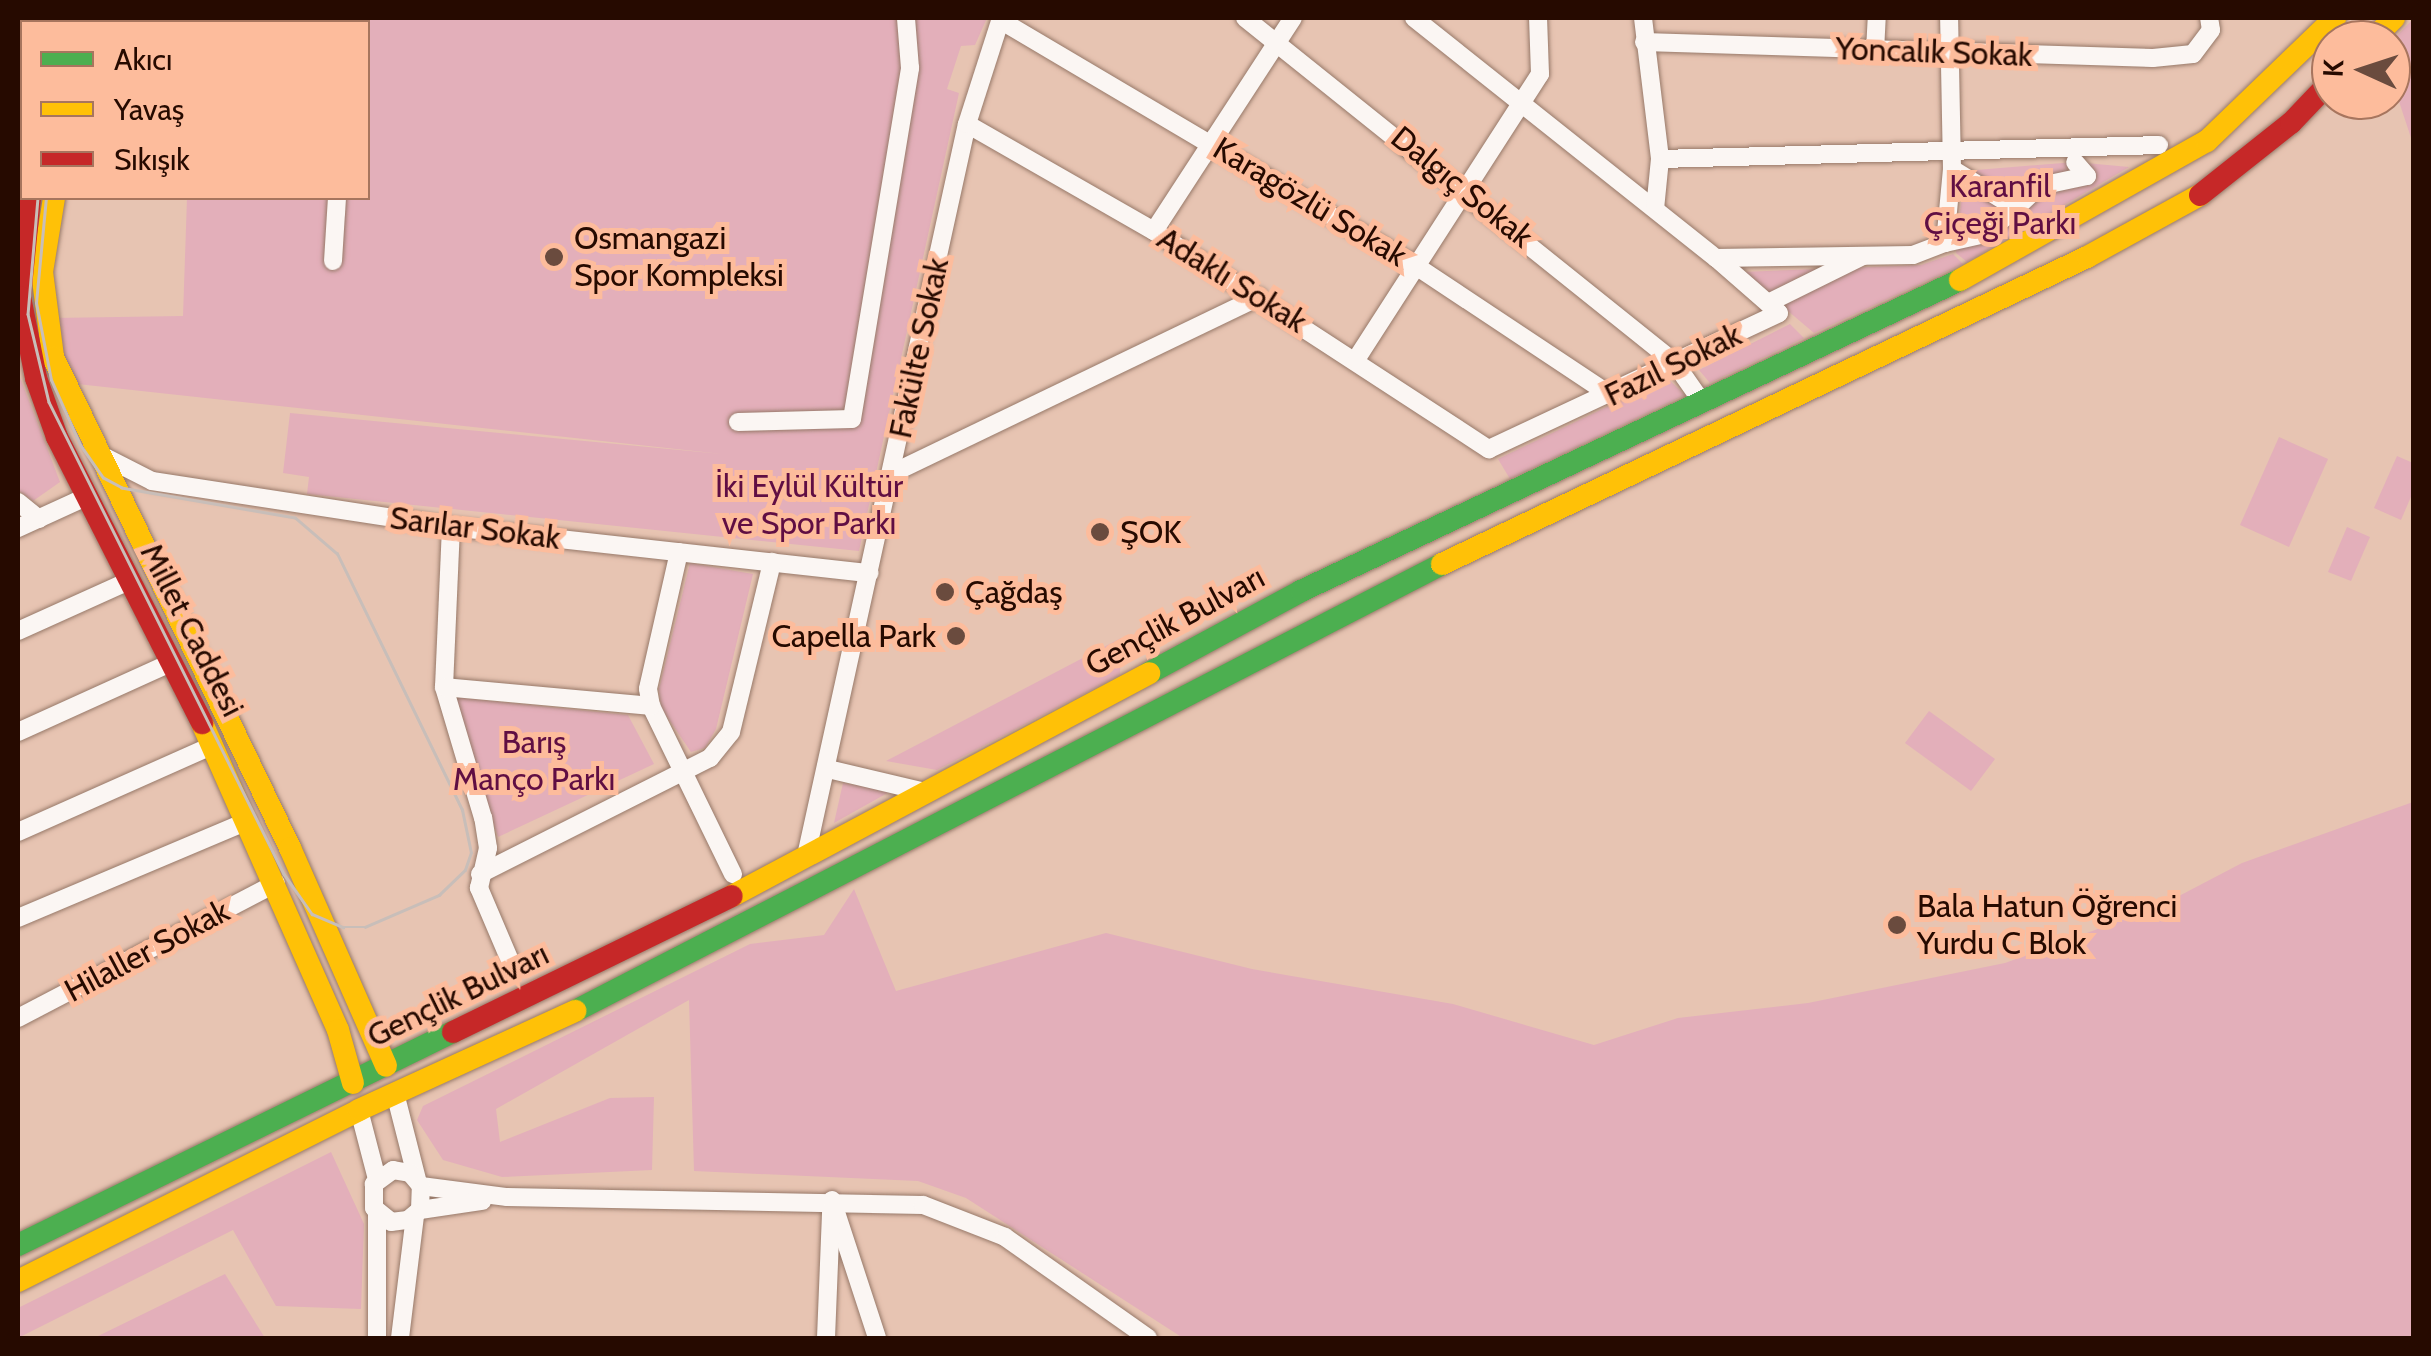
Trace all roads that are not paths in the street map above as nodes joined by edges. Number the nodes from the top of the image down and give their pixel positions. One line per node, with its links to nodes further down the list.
1 (906, 18): 43 (street)
2 (1245, 18): 12 (street, Dalgıç Sokak)
3 (1294, 18): 12 (street)
4 (1414, 18): 17 (street)
5 (1538, 18): 17 (street)
6 (1644, 18): 13 (street)
7 (1877, 18): 14 (street)
8 (1949, 18): 15 (street)
9 (2335, 18): 42 (main road, Gençlik Bulvarı)
10 (1001, 19): 18 (street, Fakülte Sokak); 19 (street, Karagözlü Sokak)
11 (2210, 24): 15 (street, Yoncalık Sokak)
12 (1277, 38): 19 (street); 23 (street, Dalgıç Sokak)
13 (1644, 42): 14 (street, Yoncalık Sokak); 21 (street)
14 (1875, 50): 15 (street, Yoncalık Sokak)
15 (1950, 53): 22 (street)
16 (2311, 102): 76 (main road, Gençlik Bulvarı)
17 (1520, 105): 23 (street); 29 (street)
18 (967, 124): 30 (street, Adaklı Sokak); 46 (street, Fakülte Sokak)
19 (1210, 142): 30 (street); 36 (street, Karagözlü Sokak)
20 (2159, 145): 22 (street)
21 (1660, 159): 22 (street); 29 (street)
22 (1952, 160): 28 (street); 31 (street)
23 (1466, 189): 36 (street); 40 (street, Dalgıç Sokak)
24 (2109, 192): 28 (street)
25 (30, 200): 33 (main road, Millet Caddesi)
26 (54, 200): 44 (main road, Millet Caddesi)
27 (337, 200): 35 (street)
28 (2016, 208): 31 (street)
29 (1655, 209): 34 (street, Fazıl Sokak)
30 (1154, 230): 37 (street, Adaklı Sokak)
31 (1946, 243): 32 (street)
32 (1863, 256): 34 (street); 38 (street)
33 (19, 257): 47 (main road, Millet Caddesi)
34 (1716, 258): 38 (street, Fazıl Sokak)
35 (333, 261)
36 (1416, 266): 39 (street); 41 (street, Karagözlü Sokak)
37 (1259, 296): 39 (street, Adaklı Sokak); 46 (street)
38 (1768, 303): 40 (street, Fazıl Sokak)
39 (1357, 358): 45 (street, Adaklı Sokak)
40 (1674, 362): 41 (street, Fazıl Sokak); 42 (street, Dalgıç Sokak)
41 (1612, 396): 45 (street, Fazıl Sokak)
42 (1702, 402): 64 (main road, Gençlik Bulvarı)
43 (738, 422)
44 (92, 447): 50 (street, Sarılar Sokak); 74 (main road, Millet Caddesi)
45 (1489, 449)
46 (891, 474): 54 (street, Fakülte Sokak)
47 (88, 496): 49 (street); 55 (main road, Millet Caddesi)
48 (18, 502): 49 (street)
49 (39, 519): 51 (street)
50 (450, 526): 52 (street, Sarılar Sokak); 58 (street)
51 (18, 528)
52 (678, 552): 53 (street, Sarılar Sokak); 59 (street)
53 (772, 562): 54 (street, Sarılar Sokak); 63 (street)
54 (869, 573): 62 (street, Fakülte Sokak)
55 (132, 580): 56 (street); 57 (main road, Millet Caddesi)
56 (18, 631)
57 (172, 662): 60 (street); 61 (main road, Millet Caddesi)
58 (444, 686): 59 (street); 68 (street)
59 (651, 706): 63 (street)
60 (18, 732)
61 (213, 744): 65 (main road, Millet Caddesi); 66 (street)
62 (828, 769): 64 (street); 67 (street, Fakülte Sokak)
63 (688, 772): 68 (street); 69 (street)
64 (925, 792): 67 (main road, Gençlik Bulvarı)
65 (248, 822): 70 (main road, Millet Caddesi); 71 (street)
66 (18, 832)
67 (806, 856): 74 (main road, Gençlik Bulvarı)
68 (480, 874): 72 (street)
69 (733, 874)
70 (276, 883): 73 (street, Hilaller Sokak); 75 (main road, Millet Caddesi)
71 (18, 918)
72 (512, 963)
73 (18, 1018)
74 (386, 1066): 75 (main road, Gençlik Bulvarı); 76 (main road, Millet Caddesi)
75 (353, 1083): 77 (main road, Millet Caddesi); 84 (main road, Gençlik Bulvarı)
76 (395, 1093): 77 (main road, Gençlik Bulvarı); 79 (street)
77 (359, 1110): 78 (street); 85 (main road, Gençlik Bulvarı)
78 (378, 1178): 79 (street); 83 (street)
79 (419, 1182): 80 (street); 82 (street)
80 (507, 1197): 81 (street); 82 (street)
81 (832, 1200): 88 (street); 89 (street); 90 (street)
82 (417, 1213): 83 (street); 87 (street)
83 (377, 1214): 86 (street)
84 (18, 1245)
85 (18, 1281)
86 (378, 1338)
87 (400, 1338)
88 (826, 1338)
89 (877, 1338)
90 (1148, 1338)

